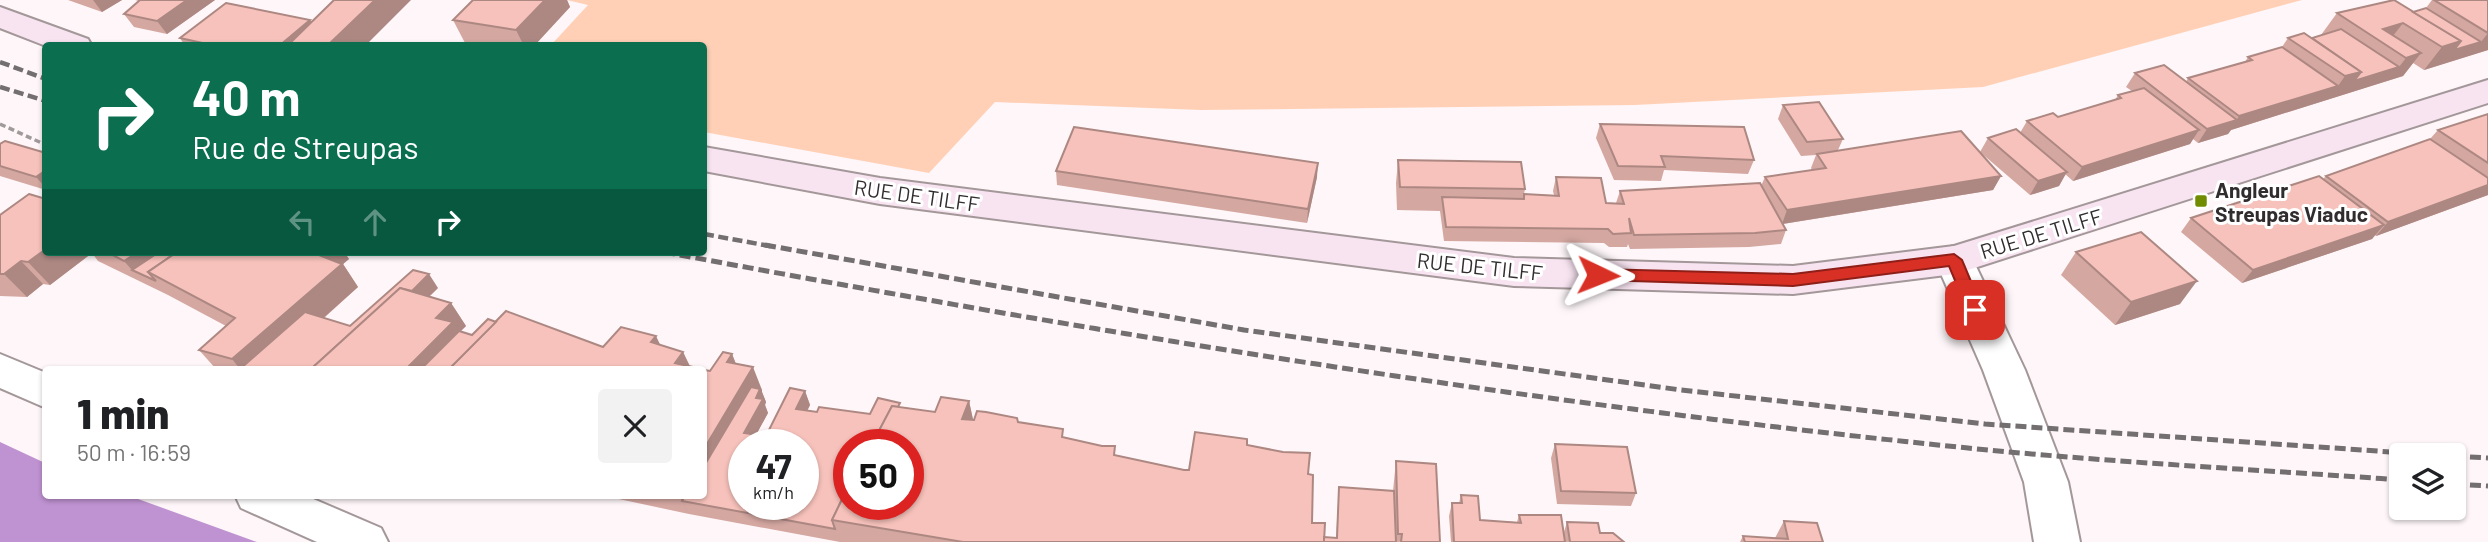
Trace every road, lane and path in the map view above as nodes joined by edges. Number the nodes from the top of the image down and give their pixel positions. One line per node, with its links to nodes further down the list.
1 (0, 18): 2 (main road)
2 (65, 42)
3 (2488, 91): 7 (main road, RUE DE TILFF)
4 (0, 124): 5 (path)
5 (42, 143)
6 (707, 160): 7 (main road, RUE DE TILFF)
7 (1954, 260): 11 (street)
8 (0, 370): 9 (street)
9 (42, 390)
10 (266, 499): 12 (street)
11 (2062, 541)
12 (365, 542)

